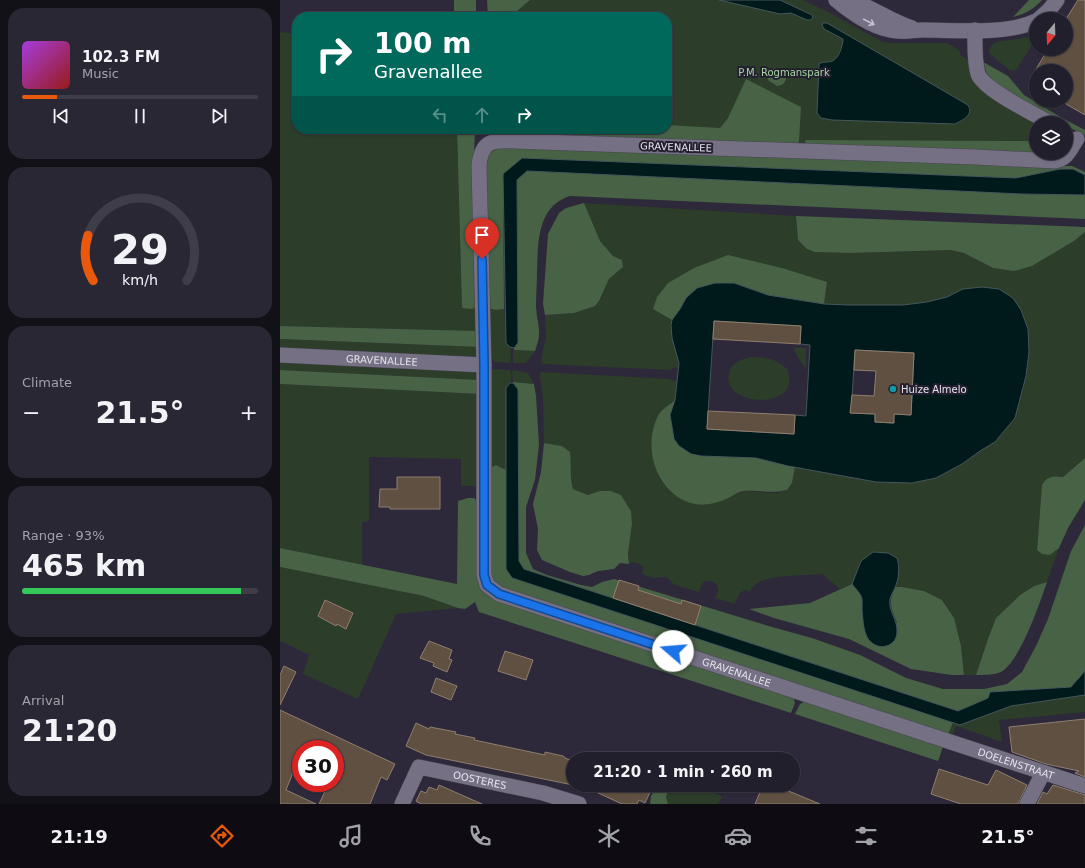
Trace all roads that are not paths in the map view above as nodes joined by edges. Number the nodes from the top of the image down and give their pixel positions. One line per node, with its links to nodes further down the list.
1 (836, 0): 6 (street, one-way to 6)
2 (850, 0): 6 (street)
3 (1057, 0): 4 (street)
4 (1047, 12)
5 (1029, 24): 7 (street)
6 (919, 30): 7 (street)
7 (975, 30): 8 (street)
8 (1038, 116)
9 (1076, 138): 11 (street, GRAVENALLEE)
10 (280, 355): 11 (street, GRAVENALLEE)
11 (484, 365): 12 (street, GRAVENALLEE)
12 (946, 741): 13 (street, DOELENSTRAAT)
13 (1043, 773): 14 (street, DOELENSTRAAT); 17 (street)
14 (1085, 786)
15 (402, 804): 16 (street, OOSTERES)
16 (580, 804)
17 (1027, 804)

